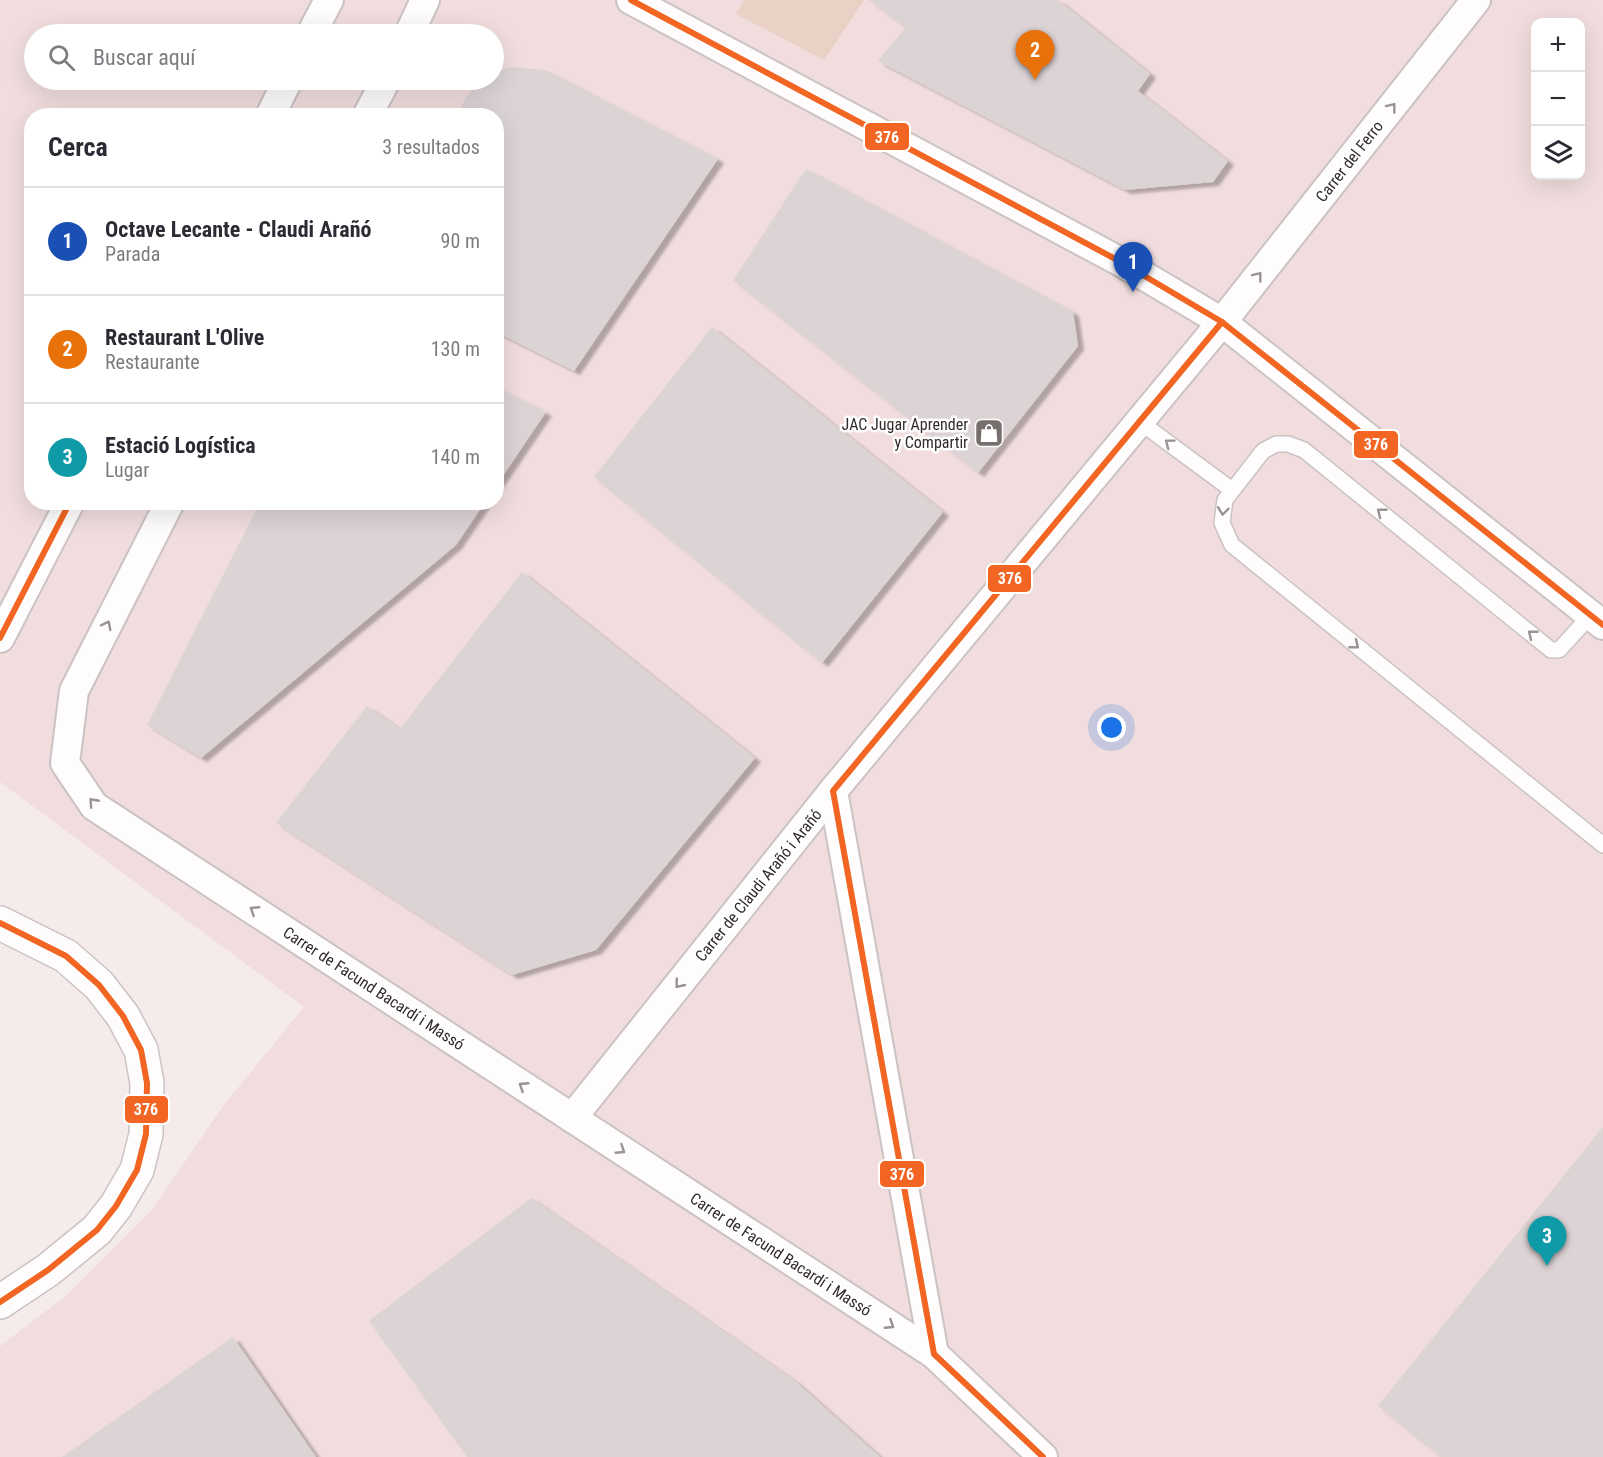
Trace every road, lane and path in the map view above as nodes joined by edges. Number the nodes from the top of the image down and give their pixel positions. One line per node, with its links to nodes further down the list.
1 (329, 0): 5 (street)
2 (425, 0): 6 (street)
3 (630, 0): 11 (street)
4 (1476, 0): 11 (street, Carrer del Ferro, one-way to 4)
5 (316, 24)
6 (414, 24)
7 (283, 90): 9 (street)
8 (381, 90): 10 (street)
9 (274, 108)
10 (371, 108)
11 (1222, 322): 12 (street, Carrer de Claudi Arañó i Arañó); 16 (street)
12 (1140, 422): 13 (lane, one-way to 12); 18 (street, Carrer de Claudi Arañó i Arañó)
13 (1232, 490): 16 (lane, one-way to 13); 19 (lane, one-way to 19)
14 (66, 510): 17 (street)
15 (166, 510): 21 (street, Carrer de Facund Bacardí i Massó, one-way to 15)
16 (1597, 620)
17 (0, 638)
18 (833, 791): 21 (street, Carrer de Claudi Arañó i Arañó, one-way to 21); 23 (street)
19 (1603, 845)
20 (0, 923): 22 (highway)
21 (572, 1118): 23 (street, Carrer de Facund Bacardí i Massó, one-way to 23)
22 (3, 1299)
23 (934, 1354): 24 (street, Carrer de Facund Bacardí i Massó)
24 (1043, 1457)

